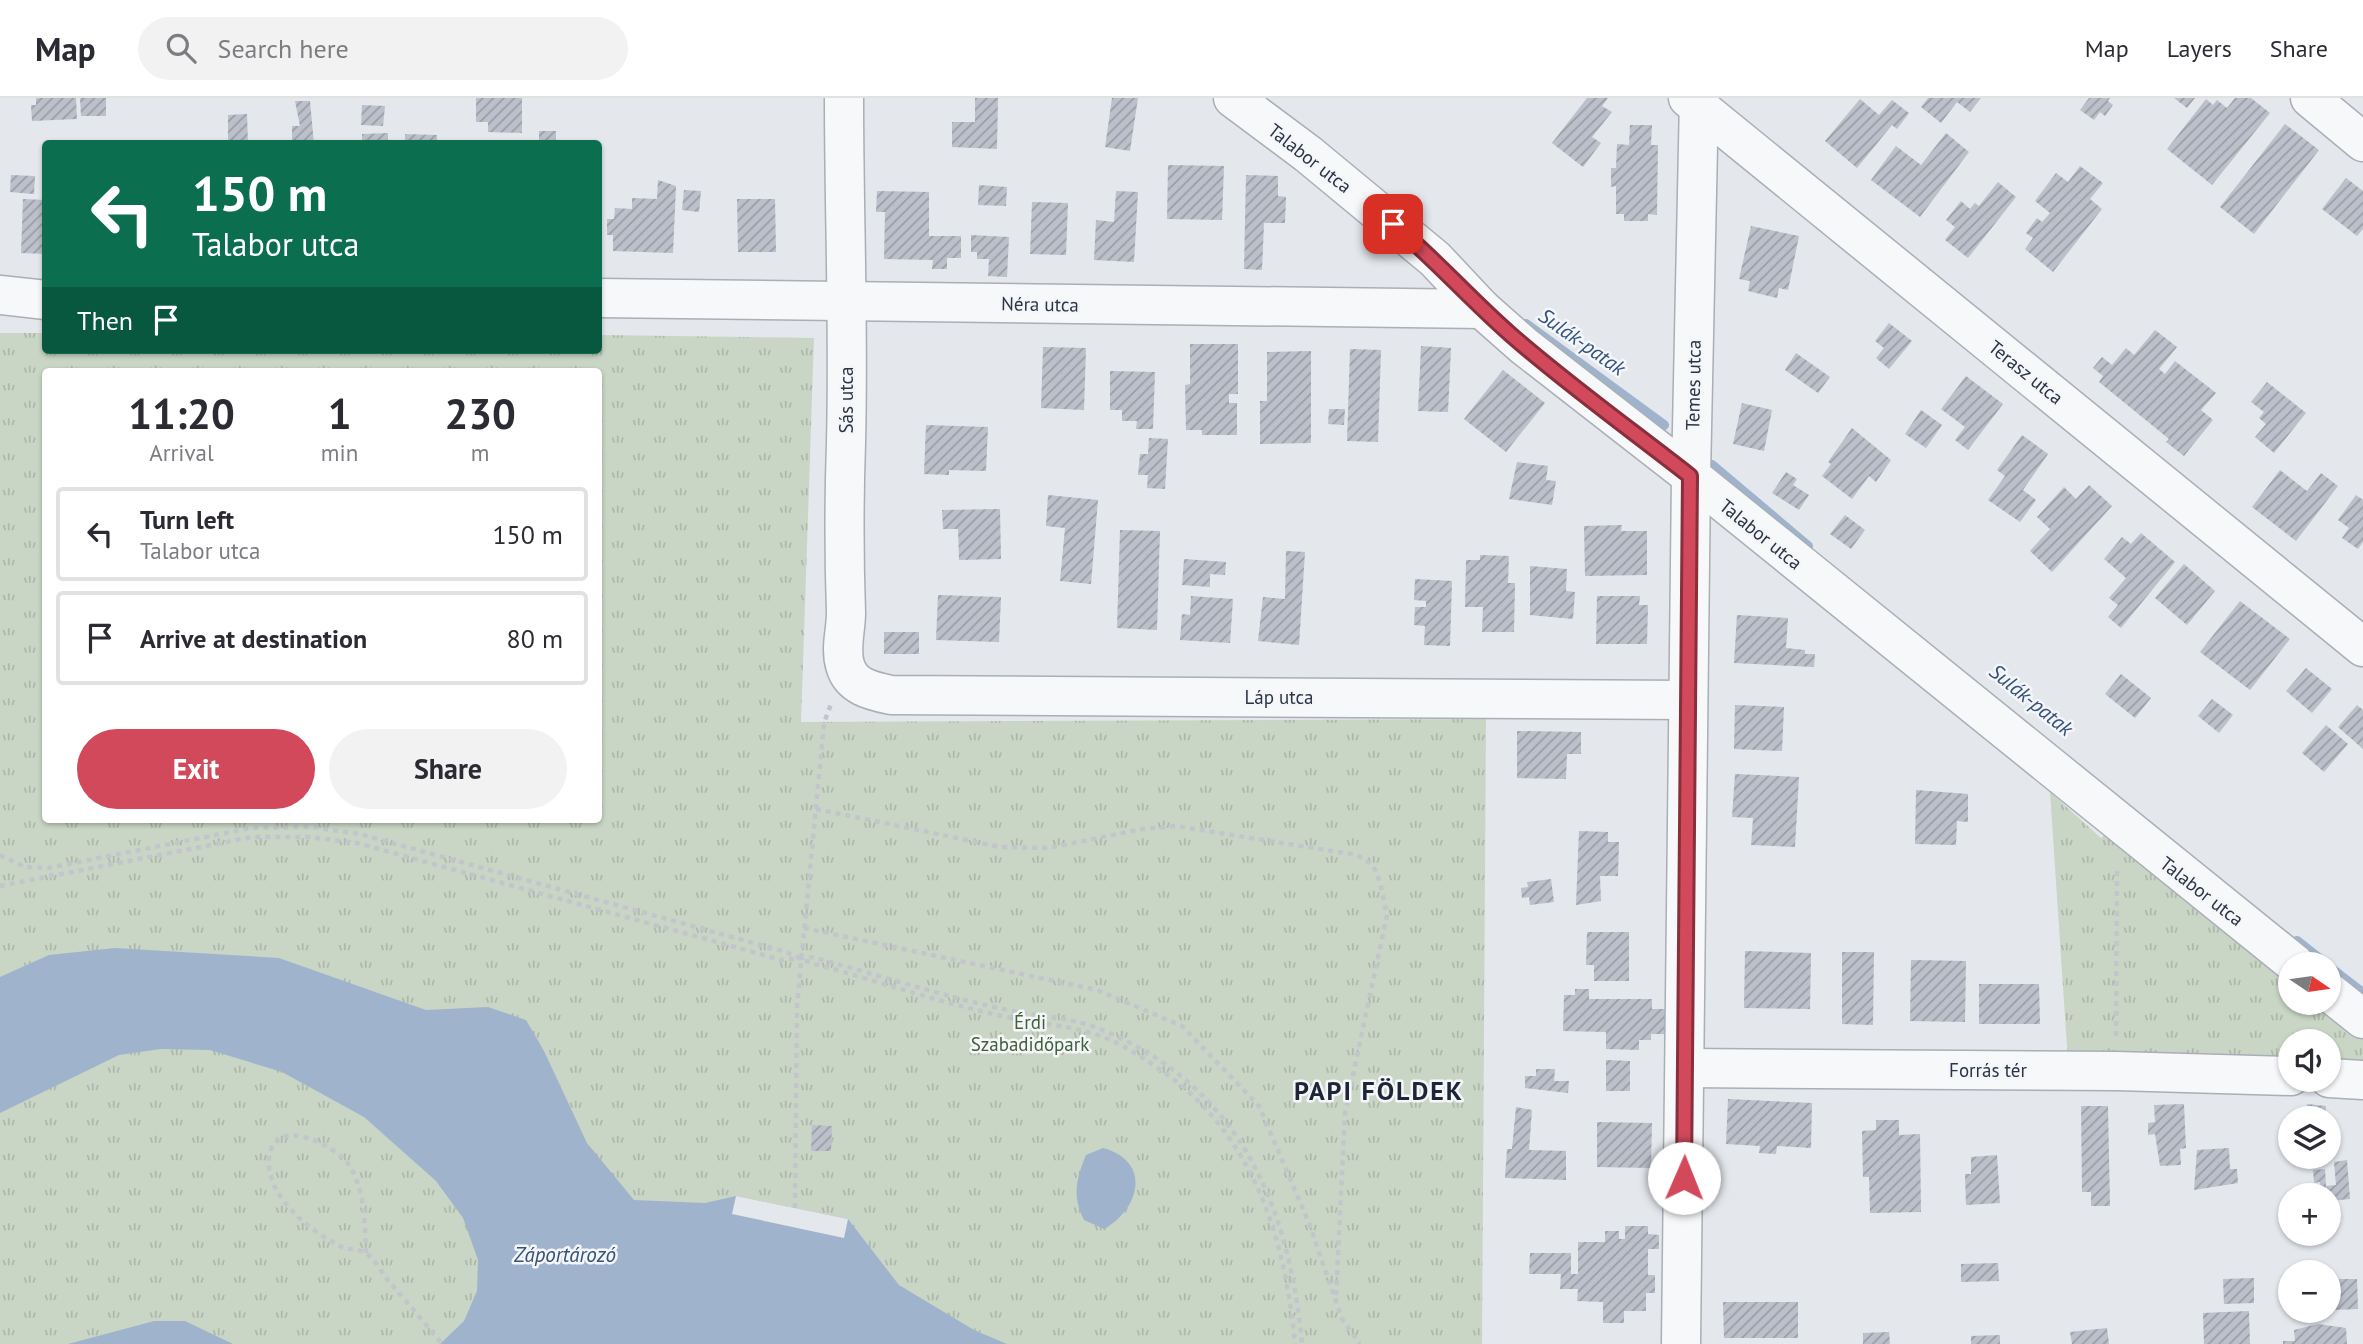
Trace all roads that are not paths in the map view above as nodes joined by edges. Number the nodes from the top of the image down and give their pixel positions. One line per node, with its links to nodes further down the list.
1 (844, 98): 9 (street, Sás utca)
2 (1233, 98): 10 (street, Talabor utca)
3 (2310, 98): 5 (street)
4 (1695, 101): 11 (street, Temes utca); 12 (street, Terasz utca)
5 (2363, 142)
6 (0, 295): 8 (street)
7 (602, 298): 9 (street, Néra utca)
8 (42, 300)
9 (845, 302): 10 (street, Néra utca); 13 (street, Sás utca)
10 (1482, 309): 11 (street, Talabor utca)
11 (1690, 476): 14 (street, Temes utca); 15 (street, Talabor utca)
12 (2363, 647)
13 (858, 679): 14 (street, Láp utca)
14 (1688, 700): 18 (street, Temes utca)
15 (2280, 952)
16 (2342, 1002): 17 (street)
17 (2363, 1018)
18 (1686, 1068): 19 (street, Forrás tér); 22 (street, Temes utca)
19 (2278, 1076)
20 (2341, 1079): 21 (street)
21 (2363, 1080)
22 (1681, 1344)

